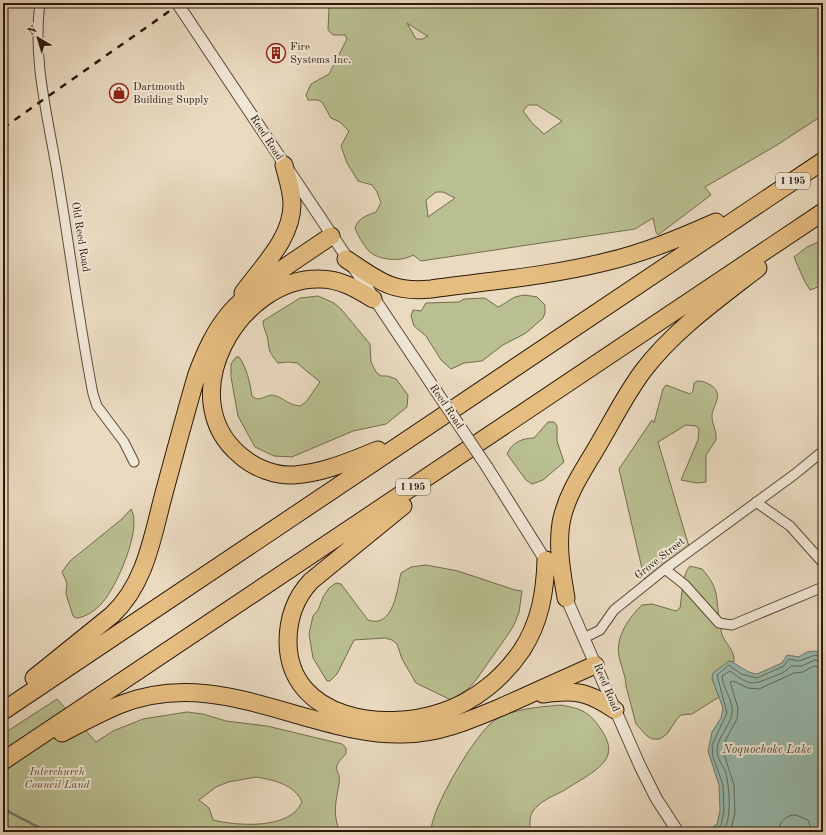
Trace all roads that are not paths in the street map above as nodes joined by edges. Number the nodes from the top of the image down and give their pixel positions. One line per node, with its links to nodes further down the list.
1 (40, 3): 14 (street, Old Reed Road)
2 (177, 3): 4 (street, Reed Road)
3 (823, 161): 5 (highway, I 195)
4 (284, 165): 7 (street, Reed Road); 10 (highway)
5 (762, 201): 8 (highway); 11 (highway, I 195)
6 (823, 213): 12 (highway, I 195); 20 (highway)
7 (331, 236): 8 (street, Reed Road); 10 (highway)
8 (346, 259): 9 (street, Reed Road)
9 (373, 299): 11 (highway); 16 (street, Reed Road, bridge)
10 (230, 313): 24 (highway)
11 (411, 437): 26 (highway, I 195)
12 (483, 440): 16 (highway); 27 (highway, I 195)
13 (823, 451): 15 (street, Grove Street)
14 (134, 462)
15 (756, 502): 17 (street); 18 (street, Grove Street)
16 (546, 560): 20 (street, Reed Road)
17 (823, 563)
18 (665, 569): 19 (street); 21 (street, Grove Street)
19 (823, 587)
20 (566, 598): 21 (street, Reed Road)
21 (584, 638): 22 (street, Reed Road)
22 (596, 664): 23 (highway); 25 (street, Reed Road)
23 (524, 698): 25 (highway); 27 (highway)
24 (3, 705)
25 (615, 710): 28 (street, Reed Road)
26 (3, 711)
27 (3, 762)
28 (678, 832)

